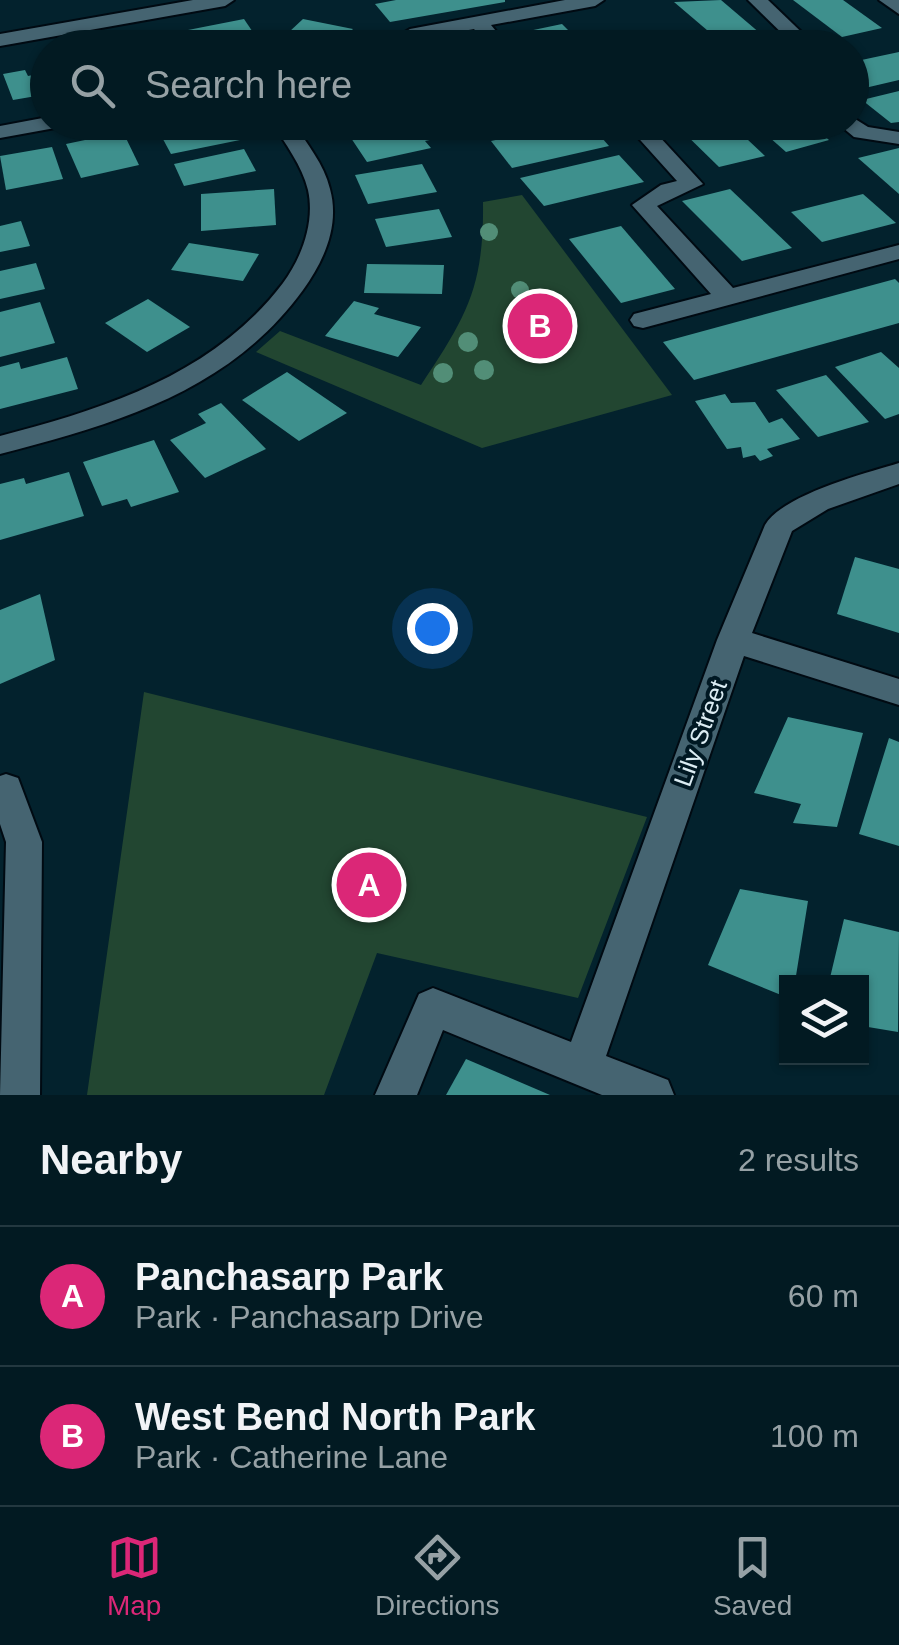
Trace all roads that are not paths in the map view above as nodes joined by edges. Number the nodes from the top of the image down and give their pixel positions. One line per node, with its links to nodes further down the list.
1 (225, 0): 7 (street)
2 (593, 0): 6 (street)
3 (757, 0): 10 (street)
4 (888, 0): 5 (street)
5 (899, 8)
6 (478, 22): 8 (street); 9 (street)
7 (56, 30)
8 (436, 30)
9 (485, 30)
10 (790, 30)
11 (30, 35): 12 (street)
12 (0, 40)
13 (30, 127): 14 (street)
14 (0, 132)
15 (869, 133): 16 (street)
16 (899, 138)
17 (292, 140): 22 (street)
18 (651, 140): 20 (street)
19 (899, 252): 20 (street)
20 (727, 297): 21 (street)
21 (643, 320)
22 (0, 445)
23 (899, 474): 24 (street, Lily Street)
24 (733, 640): 25 (street); 27 (street, Lily Street)
25 (899, 692)
26 (3, 790): 28 (street)
27 (582, 1066): 29 (street); 30 (street)
28 (19, 1095)
29 (396, 1095)
30 (653, 1095)

